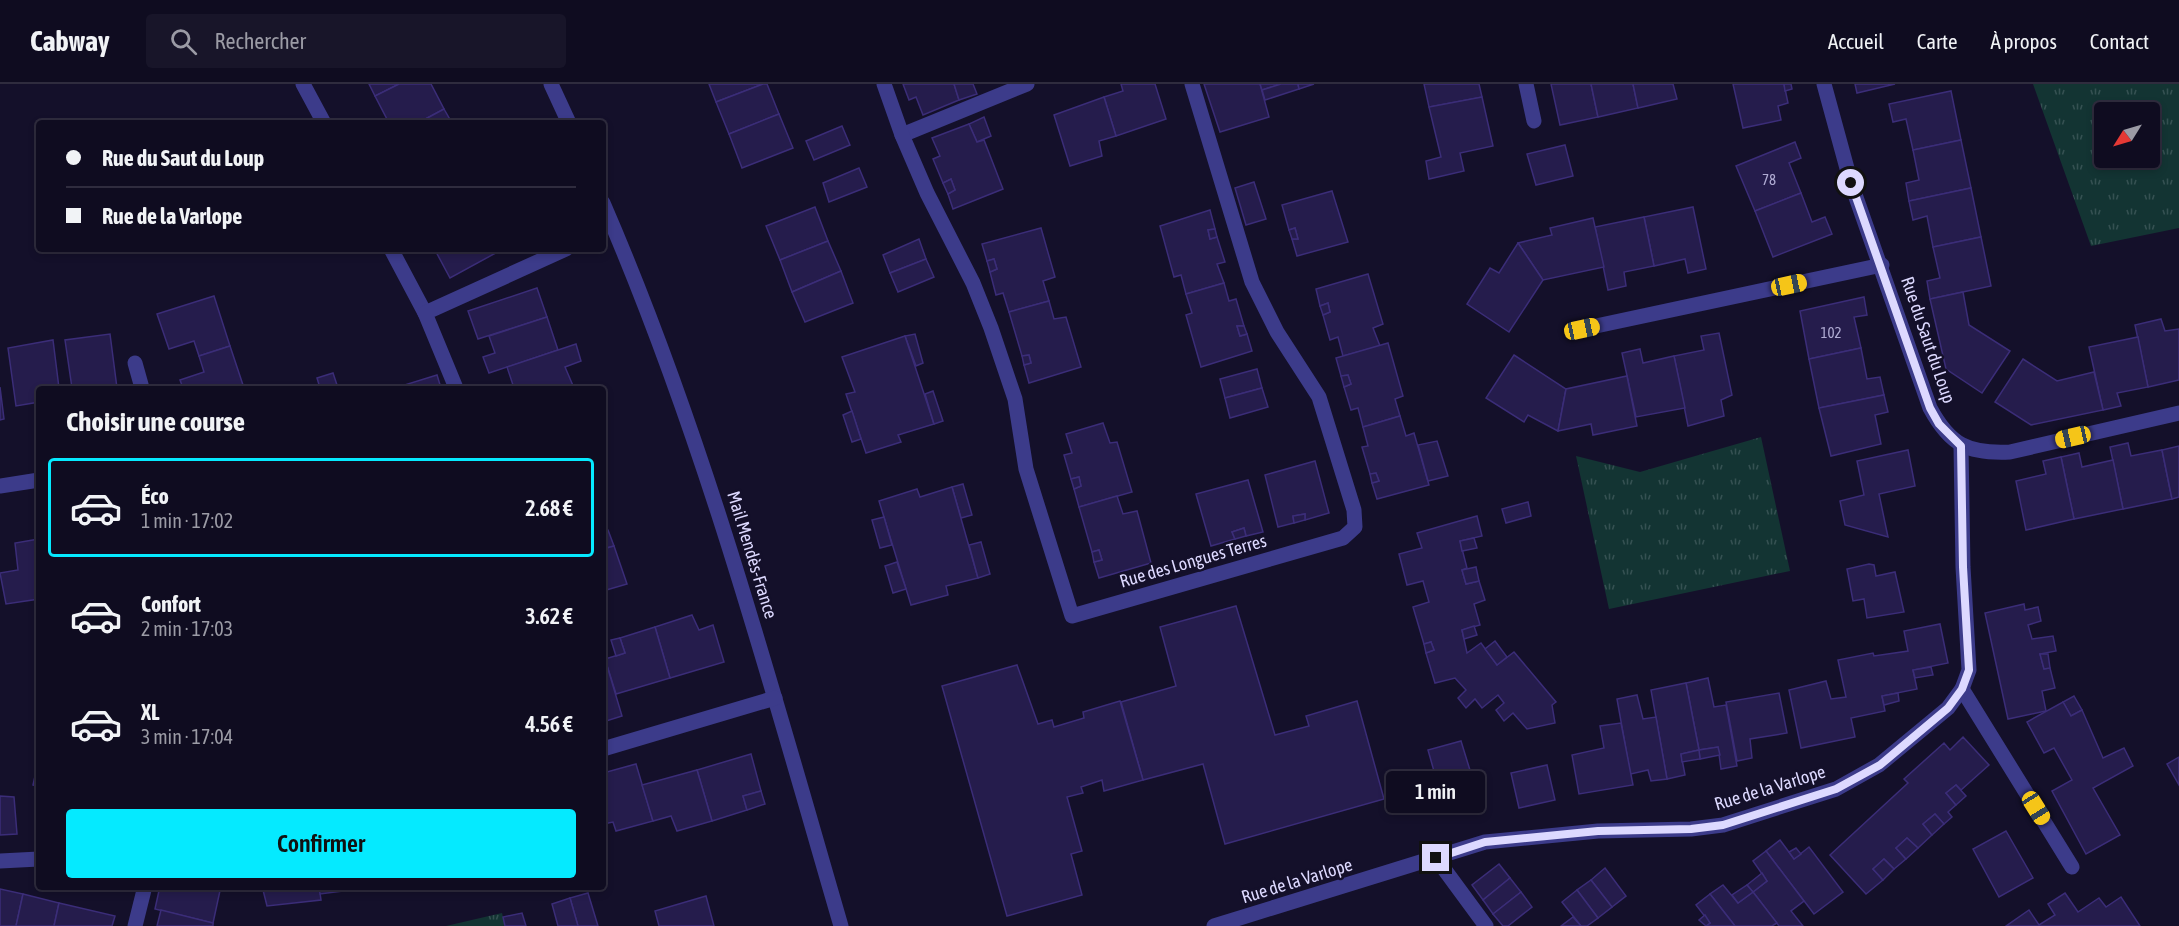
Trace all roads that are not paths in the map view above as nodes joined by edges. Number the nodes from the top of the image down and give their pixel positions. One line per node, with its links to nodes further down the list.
1 (303, 84): 8 (street)
2 (551, 84): 9 (street)
3 (885, 84): 11 (street, Rue des Longues Terres)
4 (1027, 84): 11 (street)
5 (1192, 84): 11 (street, Rue des Longues Terres)
6 (1526, 84): 10 (street)
7 (1824, 84): 15 (street, Rue du Saut du Loup)
8 (322, 120)
9 (568, 120)
10 (1534, 121)
11 (902, 135)
12 (609, 231): 26 (street, Mail Mendès-France)
13 (393, 252): 16 (street)
14 (559, 252): 16 (street)
15 (1882, 265): 17 (street, Rue du Saut du Loup); 22 (street, Rue du Saut du Loup)
16 (425, 313): 20 (street)
17 (1582, 329)
18 (135, 363): 19 (street)
19 (141, 386)
20 (455, 386)
21 (2179, 413): 22 (street)
22 (1961, 446): 25 (street, Rue de la Varlope)
23 (36, 480): 24 (street)
24 (0, 486)
25 (1962, 689): 28 (street, Rue de la Varlope); 31 (street)
26 (775, 698): 27 (street); 34 (street, Mail Mendès-France)
27 (606, 748)
28 (1436, 858): 35 (street, Rue de la Varlope); 36 (street)
29 (36, 859): 30 (street)
30 (0, 861)
31 (2072, 867)
32 (144, 890): 33 (street)
33 (135, 926)
34 (841, 926)
35 (1214, 926)
36 (1486, 926)

